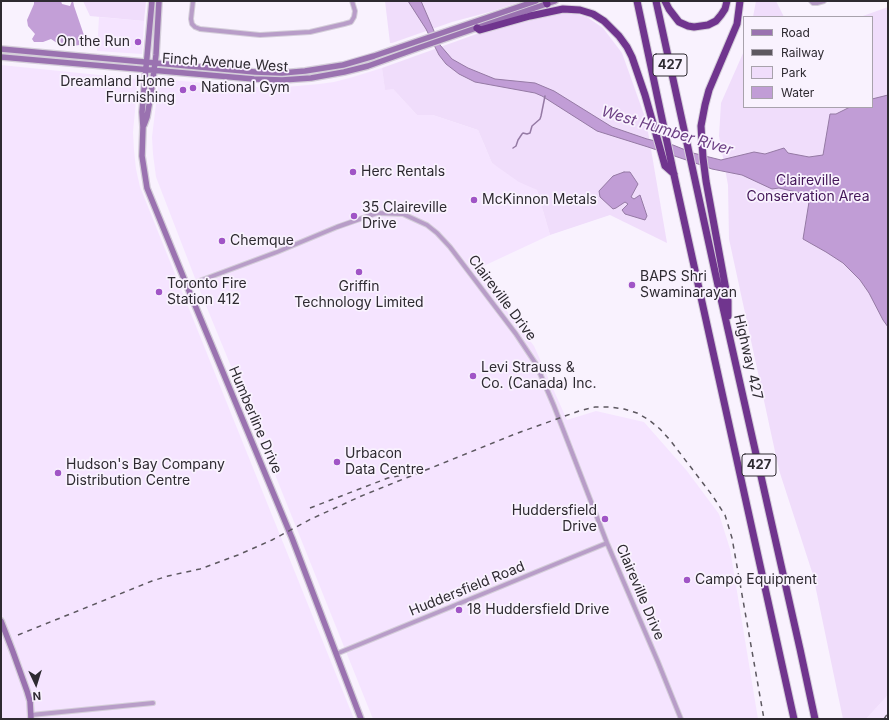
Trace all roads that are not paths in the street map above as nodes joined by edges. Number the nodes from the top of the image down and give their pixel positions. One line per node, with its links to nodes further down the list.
1 (152, 1): 20 (main road, Humberline Drive)
2 (159, 1): 21 (main road, Humberline Drive)
3 (193, 1): 4 (street)
4 (352, 1)
5 (536, 1): 16 (main road, Finch Avenue West)
6 (555, 1): 14 (main road, Finch Avenue West)
7 (637, 1): 25 (highway, 427)
8 (656, 1): 27 (highway, Highway 427 / 427)
9 (665, 1): 10 (highway)
10 (727, 1)
11 (740, 1): 27 (highway)
12 (811, 1): 13 (street)
13 (824, 1)
14 (547, 2): 15 (main road, Finch Avenue West)
15 (477, 28): 16 (main road, Finch Avenue West); 25 (highway)
16 (452, 33): 17 (main road, Finch Avenue West)
17 (417, 45): 21 (main road, Finch Avenue West); 23 (main road, Finch Avenue West)
18 (1, 49): 20 (main road, Finch Avenue West)
19 (1, 57): 22 (main road, Finch Avenue West)
20 (147, 62): 21 (main road, Finch Avenue West); 22 (main road, Humberline Drive)
21 (155, 63): 23 (main road, Humberline Drive)
22 (146, 70): 23 (main road, Finch Avenue West); 24 (main road, Humberline Drive)
23 (154, 71): 24 (main road, Humberline Drive)
24 (143, 127): 26 (main road, Humberline Drive)
25 (674, 175): 35 (highway, 427)
26 (187, 286): 28 (street, Claireville Drive); 30 (main road, Humberline Drive)
27 (728, 327): 36 (highway, Highway 427 / 427)
28 (607, 543): 30 (street, Huddersfield Road); 34 (street, Claireville Drive)
29 (1, 621): 32 (main road)
30 (336, 654): 33 (main road, Humberline Drive)
31 (153, 703): 32 (street)
32 (31, 717)
33 (361, 719)
34 (681, 719)
35 (794, 719)
36 (815, 719)

